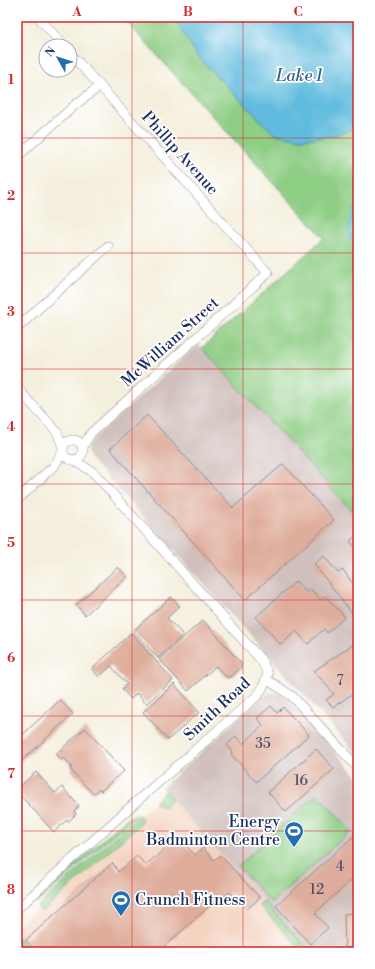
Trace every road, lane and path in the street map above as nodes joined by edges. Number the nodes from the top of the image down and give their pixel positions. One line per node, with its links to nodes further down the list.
1 (38, 17): 2 (street)
2 (57, 38)
3 (78, 62): 4 (street, Phillip Avenue)
4 (98, 84): 5 (street); 7 (street, Phillip Avenue)
5 (17, 157)
6 (108, 246): 8 (street)
7 (268, 273): 11 (street, McWilliam Street)
8 (17, 328)
9 (17, 388): 10 (street)
10 (57, 432): 12 (street); 14 (street)
11 (91, 433): 12 (street, McWilliam Street); 13 (street, McWilliam Street)
12 (73, 440): 13 (street); 14 (street)
13 (82, 448): 15 (street); 17 (street, Smith Road)
14 (63, 450): 15 (street); 16 (street)
15 (71, 459): 16 (street); 17 (street, Smith Road)
16 (54, 466): 18 (street)
17 (93, 472): 19 (street, Smith Road)
18 (17, 500)
19 (266, 680): 20 (street); 21 (street, Smith Road)
20 (358, 768)
21 (17, 909)

